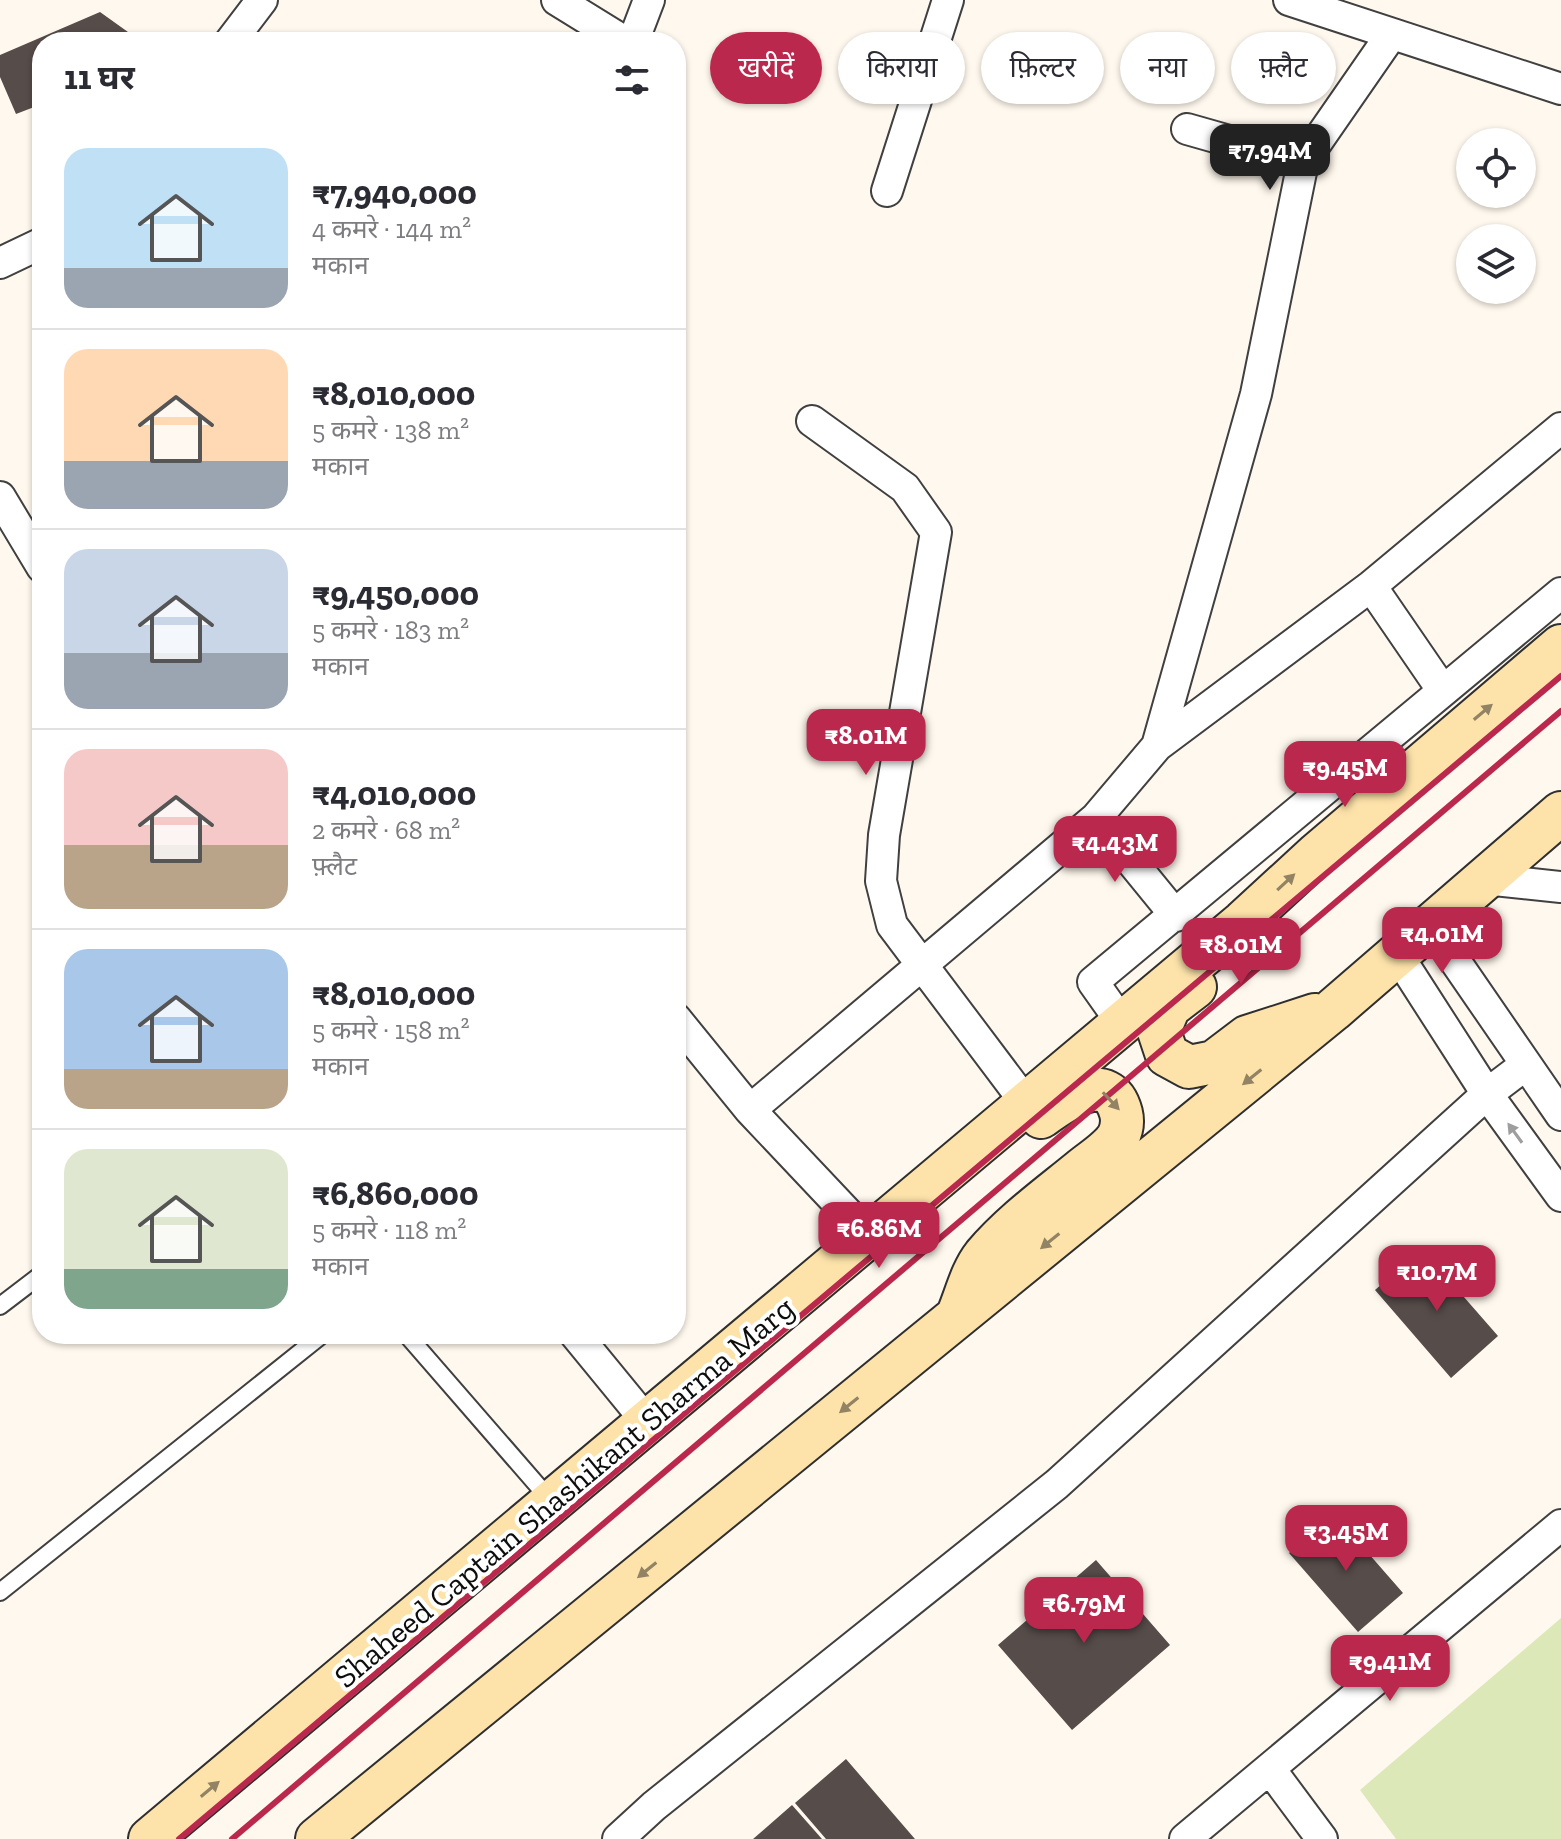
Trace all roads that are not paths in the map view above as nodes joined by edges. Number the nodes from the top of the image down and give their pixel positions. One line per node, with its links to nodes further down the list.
1 (262, 0): 6 (street)
2 (557, 0): 7 (street)
3 (649, 0): 8 (street)
4 (948, 0): 13 (street)
5 (1289, 0): 9 (street)
6 (238, 32)
7 (609, 32)
8 (637, 32)
9 (1391, 35): 10 (street); 12 (street)
10 (1561, 89)
11 (1187, 129): 12 (street)
12 (1303, 162): 24 (street)
13 (887, 191)
14 (32, 248): 15 (street)
15 (0, 263)
16 (812, 421): 33 (street)
17 (1561, 428): 20 (street)
18 (0, 497): 19 (street)
19 (32, 550)
20 (1371, 586): 23 (street); 24 (street)
21 (1561, 593): 23 (street)
22 (1561, 646): 30 (main road, Shaheed Captain Shashikant Sharma Marg, one-way to 22)
23 (1443, 691): 29 (street)
24 (1157, 746): 26 (street)
25 (1561, 813): 27 (main road)
26 (1096, 818): 29 (street); 33 (street)
27 (1485, 879): 28 (street); 31 (main road)
28 (1561, 887)
29 (1176, 916): 35 (street)
30 (1243, 922): 34 (main road); 35 (main road, Shaheed Captain Shashikant Sharma Marg)
31 (1431, 926): 32 (main road); 37 (street)
32 (1397, 954): 34 (main road); 38 (street)
33 (920, 966): 39 (street); 40 (street)
34 (1333, 1010): 46 (main road, one-way to 46)
35 (1122, 1023): 39 (main road, Shaheed Captain Shashikant Sharma Marg)
36 (686, 1031): 40 (street)
37 (1524, 1066): 38 (street); 41 (street)
38 (1487, 1094): 42 (street, one-way to 38); 57 (street)
39 (1026, 1103): 43 (main road, Shaheed Captain Shashikant Sharma Marg)
40 (750, 1110): 43 (street)
41 (1561, 1115)
42 (1561, 1196)
43 (880, 1226): 46 (main road, one-way to 46); 50 (main road, Shaheed Captain Shashikant Sharma Marg)
44 (32, 1282): 45 (lane)
45 (0, 1306)
46 (957, 1317): 56 (main road, one-way to 56)
47 (310, 1344): 53 (lane)
48 (415, 1344): 51 (lane)
49 (583, 1344): 50 (street)
50 (648, 1423): 51 (main road, Shaheed Captain Shashikant Sharma Marg)
51 (552, 1502): 55 (main road, Shaheed Captain Shashikant Sharma Marg, one-way to 51)
52 (1561, 1525): 54 (street)
53 (0, 1592)
54 (1270, 1769): 58 (street); 59 (street)
55 (150, 1839)
56 (317, 1839)
57 (618, 1839)
58 (1185, 1839)
59 (1322, 1839)

